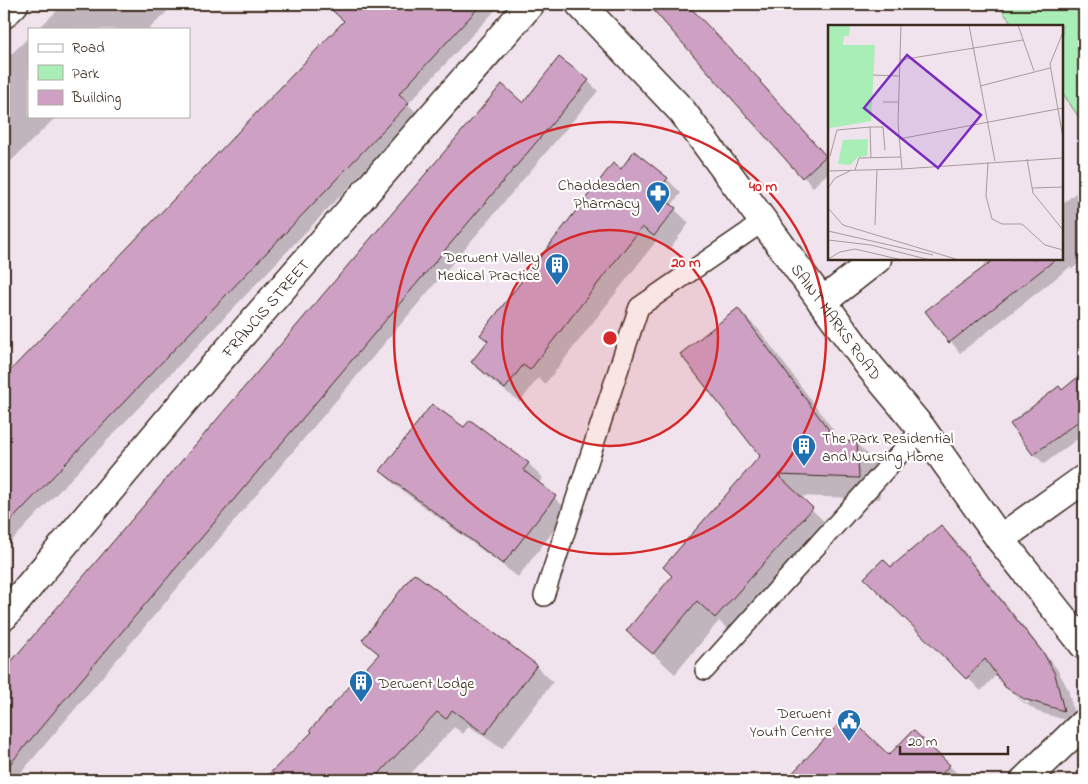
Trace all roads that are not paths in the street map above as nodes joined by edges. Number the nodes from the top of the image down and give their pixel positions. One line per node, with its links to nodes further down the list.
1 (14, 4): 4 (street)
2 (530, 4): 12 (street, FRANCIS STREET)
3 (580, 4): 5 (street, SAINT MARKS ROAD)
4 (4, 14)
5 (764, 221): 7 (street, SAINT MARKS ROAD); 11 (lane)
6 (876, 260): 7 (street)
7 (822, 302): 8 (street, SAINT MARKS ROAD)
8 (922, 429): 10 (street, SAINT MARKS ROAD); 14 (lane)
9 (1084, 479): 10 (street)
10 (1000, 539): 13 (street, SAINT MARKS ROAD)
11 (544, 596)
12 (4, 616)
13 (1084, 645)
14 (705, 670)
15 (1084, 723): 16 (street)
16 (1024, 780)

